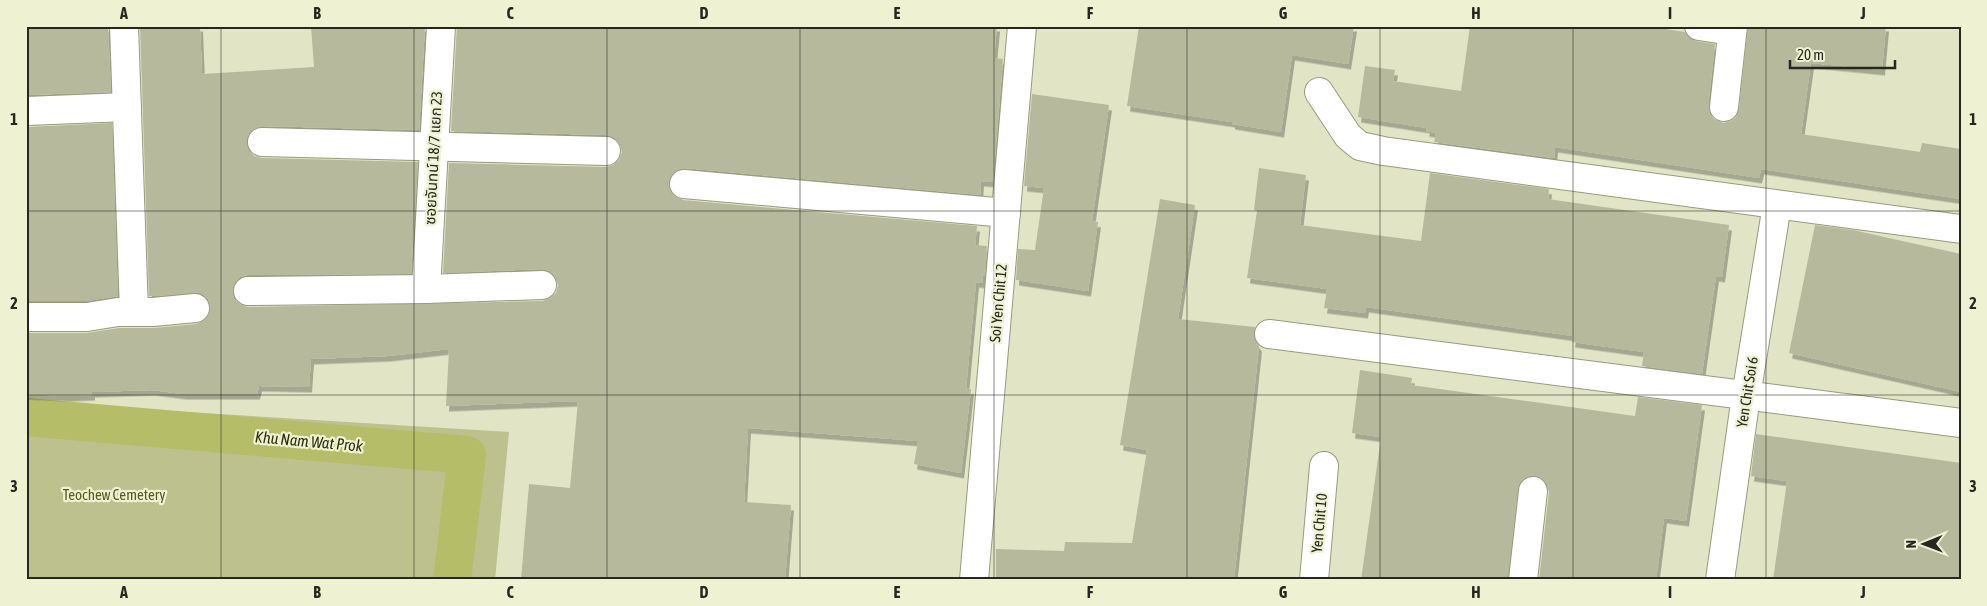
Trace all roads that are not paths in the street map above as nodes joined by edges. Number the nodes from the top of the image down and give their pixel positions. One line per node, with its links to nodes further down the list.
1 (124, 26): 7 (street)
2 (441, 26): 11 (street, ซอยจันทน์ 18/7 แยก 23)
3 (1022, 26): 15 (street, Soi Yen Chit 12)
4 (1699, 26): 5 (street)
5 (1733, 29): 8 (street)
6 (1319, 92): 14 (street)
7 (127, 107): 9 (street); 21 (street)
8 (1724, 107)
9 (26, 111)
10 (262, 142): 11 (street)
11 (434, 145): 12 (street); 18 (street, ซอยจันทน์ 18/7 แยก 23)
12 (606, 151)
13 (684, 184): 15 (street)
14 (1777, 205): 16 (street); 24 (street, Yen Chit Soi 6)
15 (1006, 213): 28 (street, Soi Yen Chit 12)
16 (1961, 229)
17 (542, 285): 18 (street)
18 (426, 289): 19 (street)
19 (248, 291)
20 (195, 308): 21 (street)
21 (134, 312): 22 (street)
22 (26, 317)
23 (1269, 334): 24 (street)
24 (1746, 396): 25 (street); 31 (street, Yen Chit Soi 6)
25 (1961, 423)
26 (1324, 466): 29 (street, Yen Chit 10)
27 (1533, 491): 30 (street)
28 (974, 580)
29 (1314, 580)
30 (1523, 580)
31 (1720, 580)

